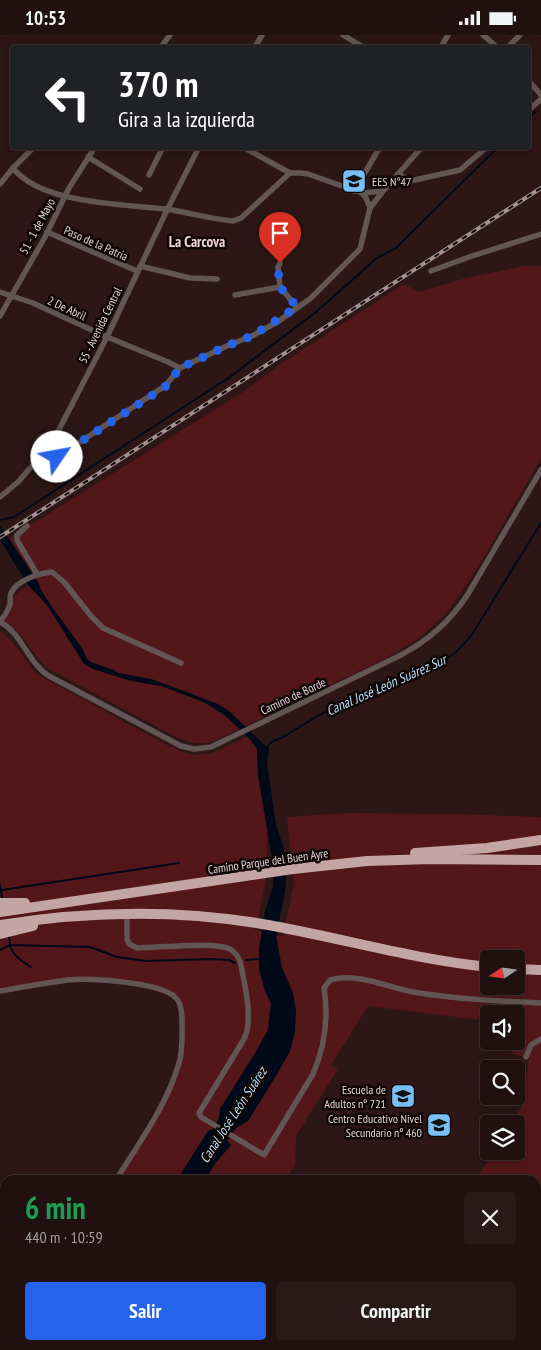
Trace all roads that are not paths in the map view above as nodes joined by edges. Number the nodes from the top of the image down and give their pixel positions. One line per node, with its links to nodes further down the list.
1 (343, 35): 4 (street)
2 (483, 35): 5 (street)
3 (520, 35): 6 (street)
4 (354, 38)
5 (495, 45)
6 (510, 45)
7 (531, 84): 8 (street)
8 (541, 97): 9 (street)
9 (531, 108)
10 (31, 150): 19 (street)
11 (93, 150): 18 (street, 51 - 1 de Mayo)
12 (162, 150): 22 (street)
13 (197, 150): 30 (street, 55 - Avenida Central)
14 (248, 150): 20 (street)
15 (378, 150): 25 (street)
16 (419, 150): 21 (street)
17 (482, 150): 21 (street)
18 (88, 157): 24 (street); 28 (street, 51 - 1 de Mayo)
19 (13, 168): 23 (street); 28 (street)
20 (290, 173): 25 (street); 30 (street)
21 (398, 174): 26 (street)
22 (149, 175)
23 (0, 184)
24 (140, 189)
25 (354, 191): 27 (street)
26 (383, 191): 27 (street); 29 (street)
27 (362, 193): 29 (street)
28 (65, 196): 30 (street); 31 (street, 51 - 1 de Mayo)
29 (370, 208): 41 (street)
30 (166, 210): 34 (street, 55 - Avenida Central)
31 (47, 232): 34 (street, Paso de la Patria); 39 (street, 51 - 1 de Mayo)
32 (541, 233): 35 (street)
33 (280, 263): 37 (street)
34 (138, 269): 36 (street, Paso de la Patria); 43 (street, 55 - Avenida Central)
35 (431, 271)
36 (217, 279)
37 (280, 287): 40 (street); 41 (street)
38 (0, 292): 39 (street, 2 De Abril)
39 (11, 295): 42 (street, 51 - 1 de Mayo); 43 (street, 2 De Abril)
40 (235, 295)
41 (297, 307): 44 (street)
42 (0, 316)
43 (107, 337): 44 (street, 2 De Abril); 45 (street, 55 - Avenida Central)
44 (180, 368): 45 (street)
45 (44, 454): 47 (street, 55 - Avenida Central)
46 (541, 471): 50 (street, Camino de Borde)
47 (0, 497)
48 (27, 526): 49 (street)
49 (36, 574): 50 (street); 51 (street)
50 (0, 621)
51 (181, 663)
52 (541, 840): 54 (highway)
53 (541, 860): 54 (highway, Camino Parque del Buen Ayre)
54 (367, 861): 55 (highway, Camino Parque del Buen Ayre)
55 (69, 901): 56 (highway); 57 (highway, Camino Parque del Buen Ayre)
56 (0, 903)
57 (0, 912)
58 (127, 914): 59 (highway); 62 (highway); 66 (street)
59 (76, 916): 60 (highway); 61 (highway)
60 (0, 925)
61 (0, 934)
62 (480, 966)
63 (525, 969): 64 (highway)
64 (541, 970)
65 (0, 991): 69 (street)
66 (541, 1003)
67 (541, 1039): 68 (street)
68 (526, 1057)
69 (119, 1175)

